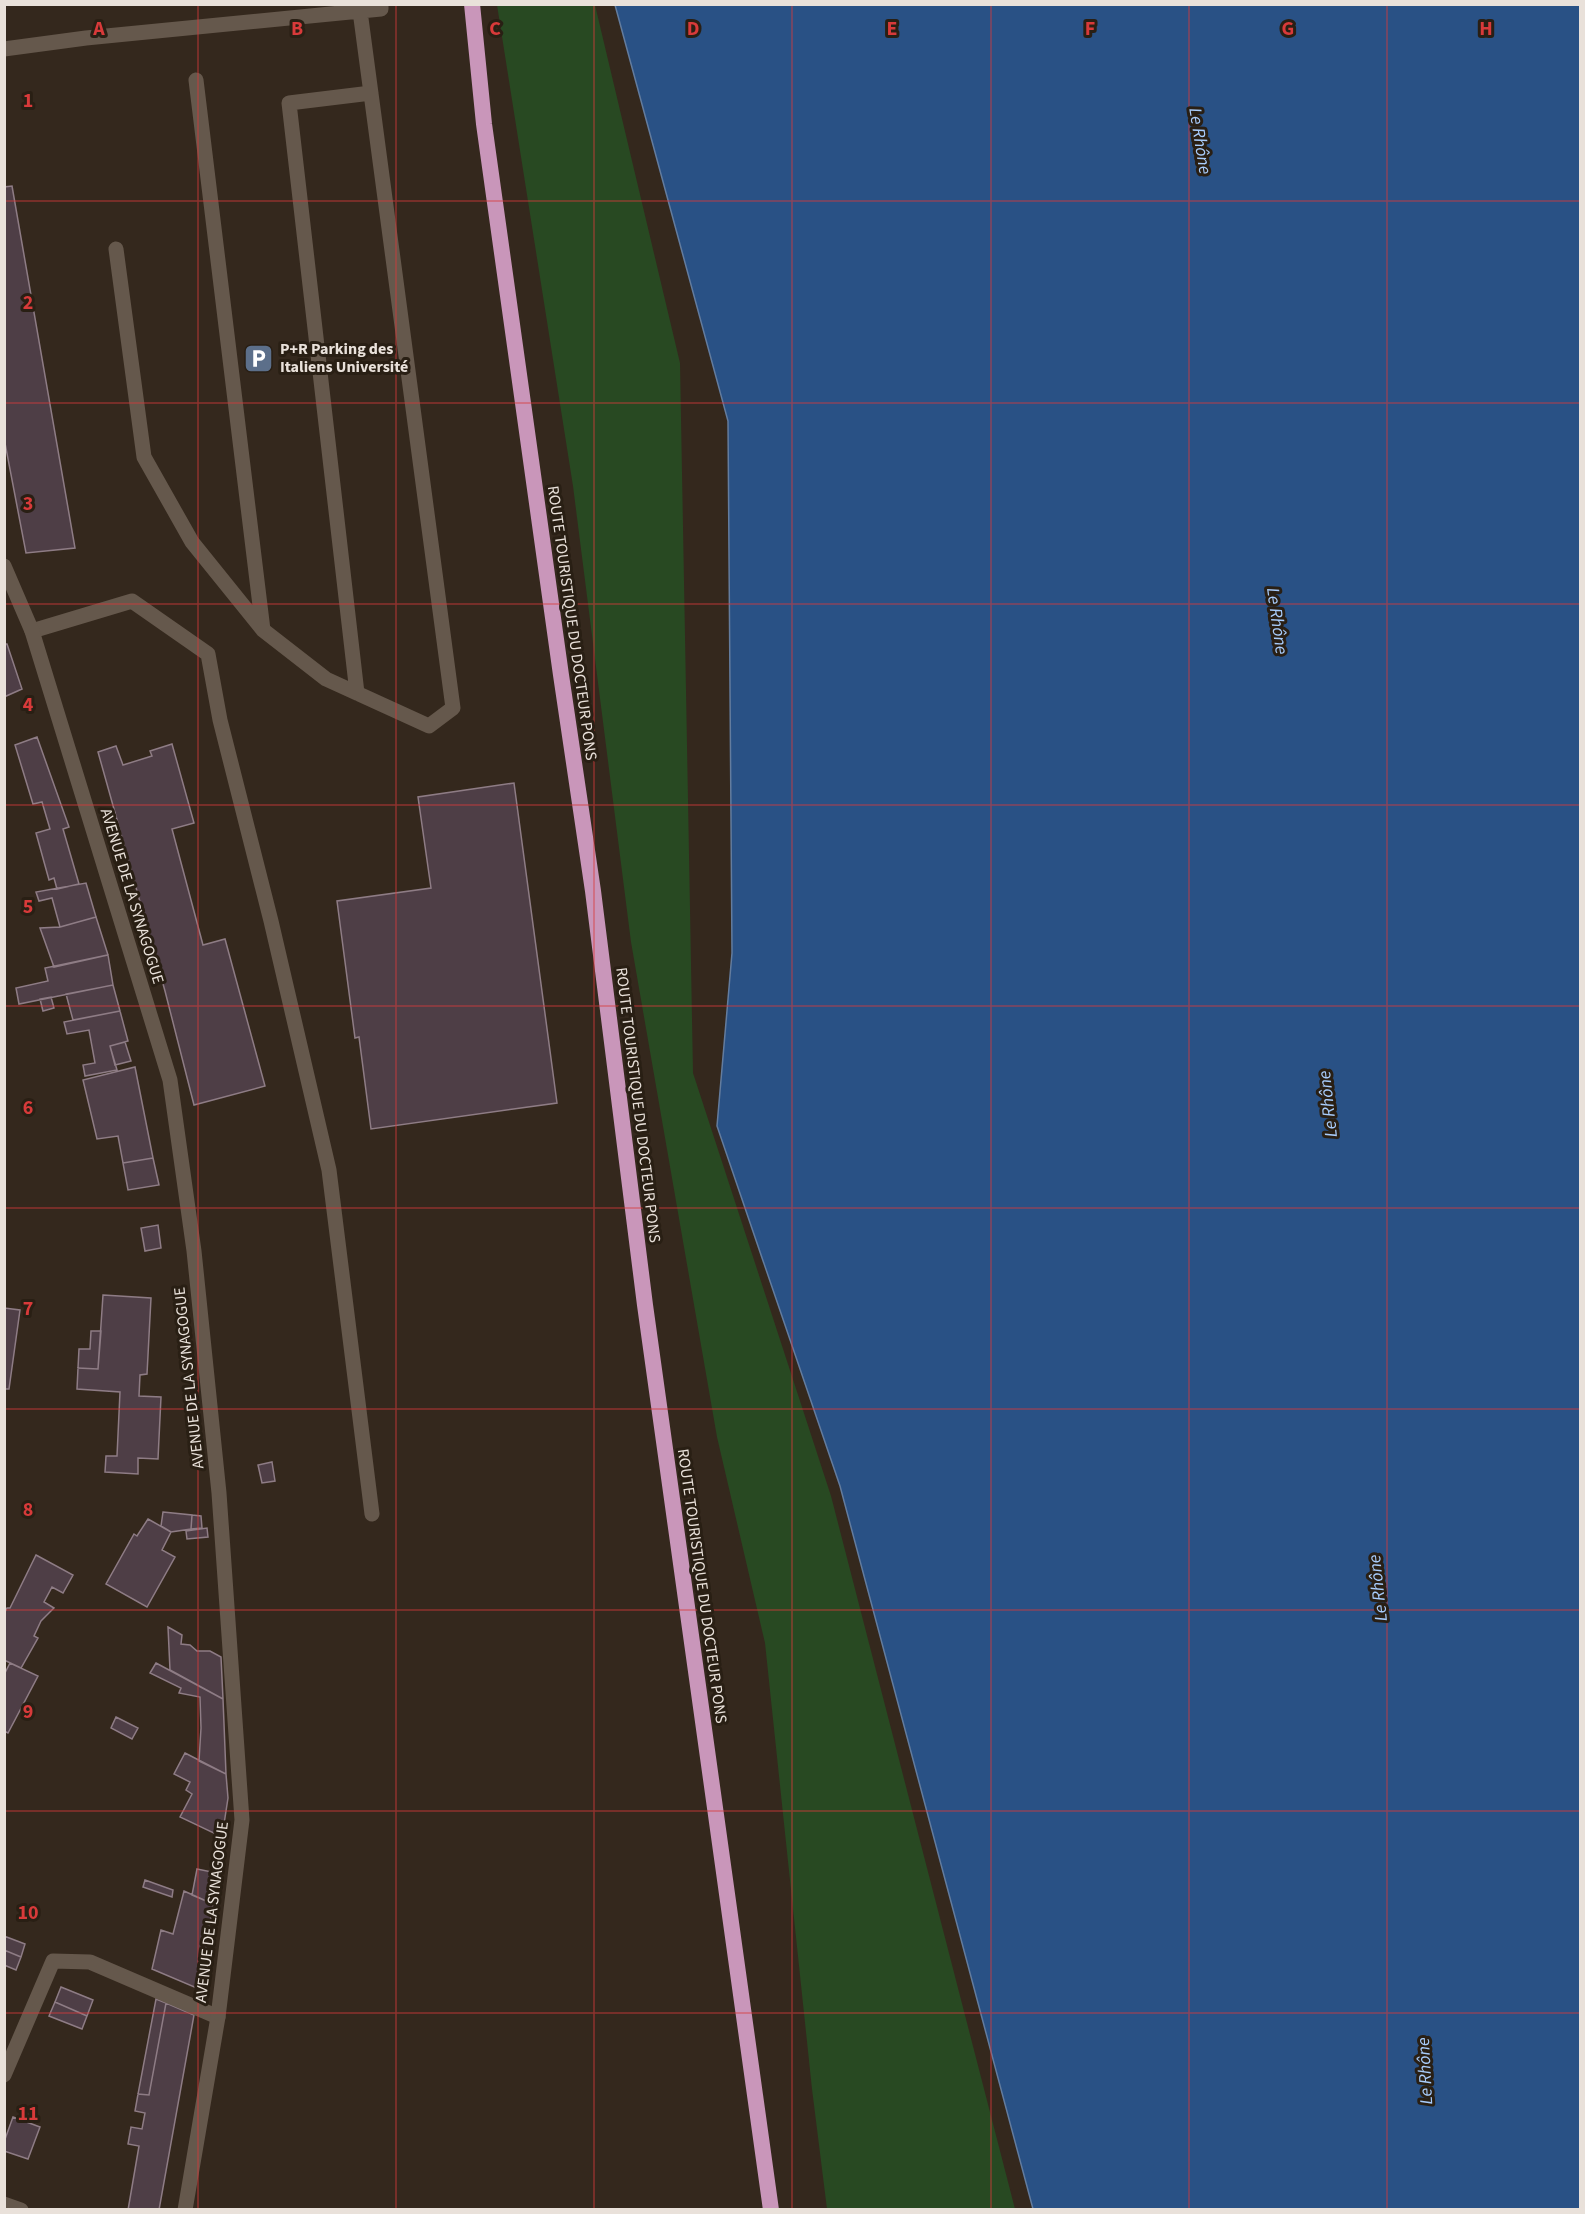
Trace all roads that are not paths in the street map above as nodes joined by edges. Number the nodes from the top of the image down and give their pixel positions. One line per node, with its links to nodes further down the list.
1 (472, 4): 18 (highway, ROUTE TOURISTIQUE DU DOCTEUR PONS)
2 (381, 7): 3 (street)
3 (360, 11): 4 (street); 6 (street)
4 (4, 49)
5 (196, 80): 9 (street)
6 (371, 93): 11 (street); 11 (street)
7 (116, 249): 9 (street)
8 (4, 566): 10 (street, AVENUE DE LA SYNAGOGUE)
9 (264, 630): 11 (street)
10 (32, 631): 12 (street); 13 (street, AVENUE DE LA SYNAGOGUE)
11 (357, 693)
12 (372, 1514)
13 (218, 2018): 14 (street); 17 (street, AVENUE DE LA SYNAGOGUE)
14 (4, 2074)
15 (4, 2204): 16 (street)
16 (21, 2210)
17 (185, 2210)
18 (771, 2210)

